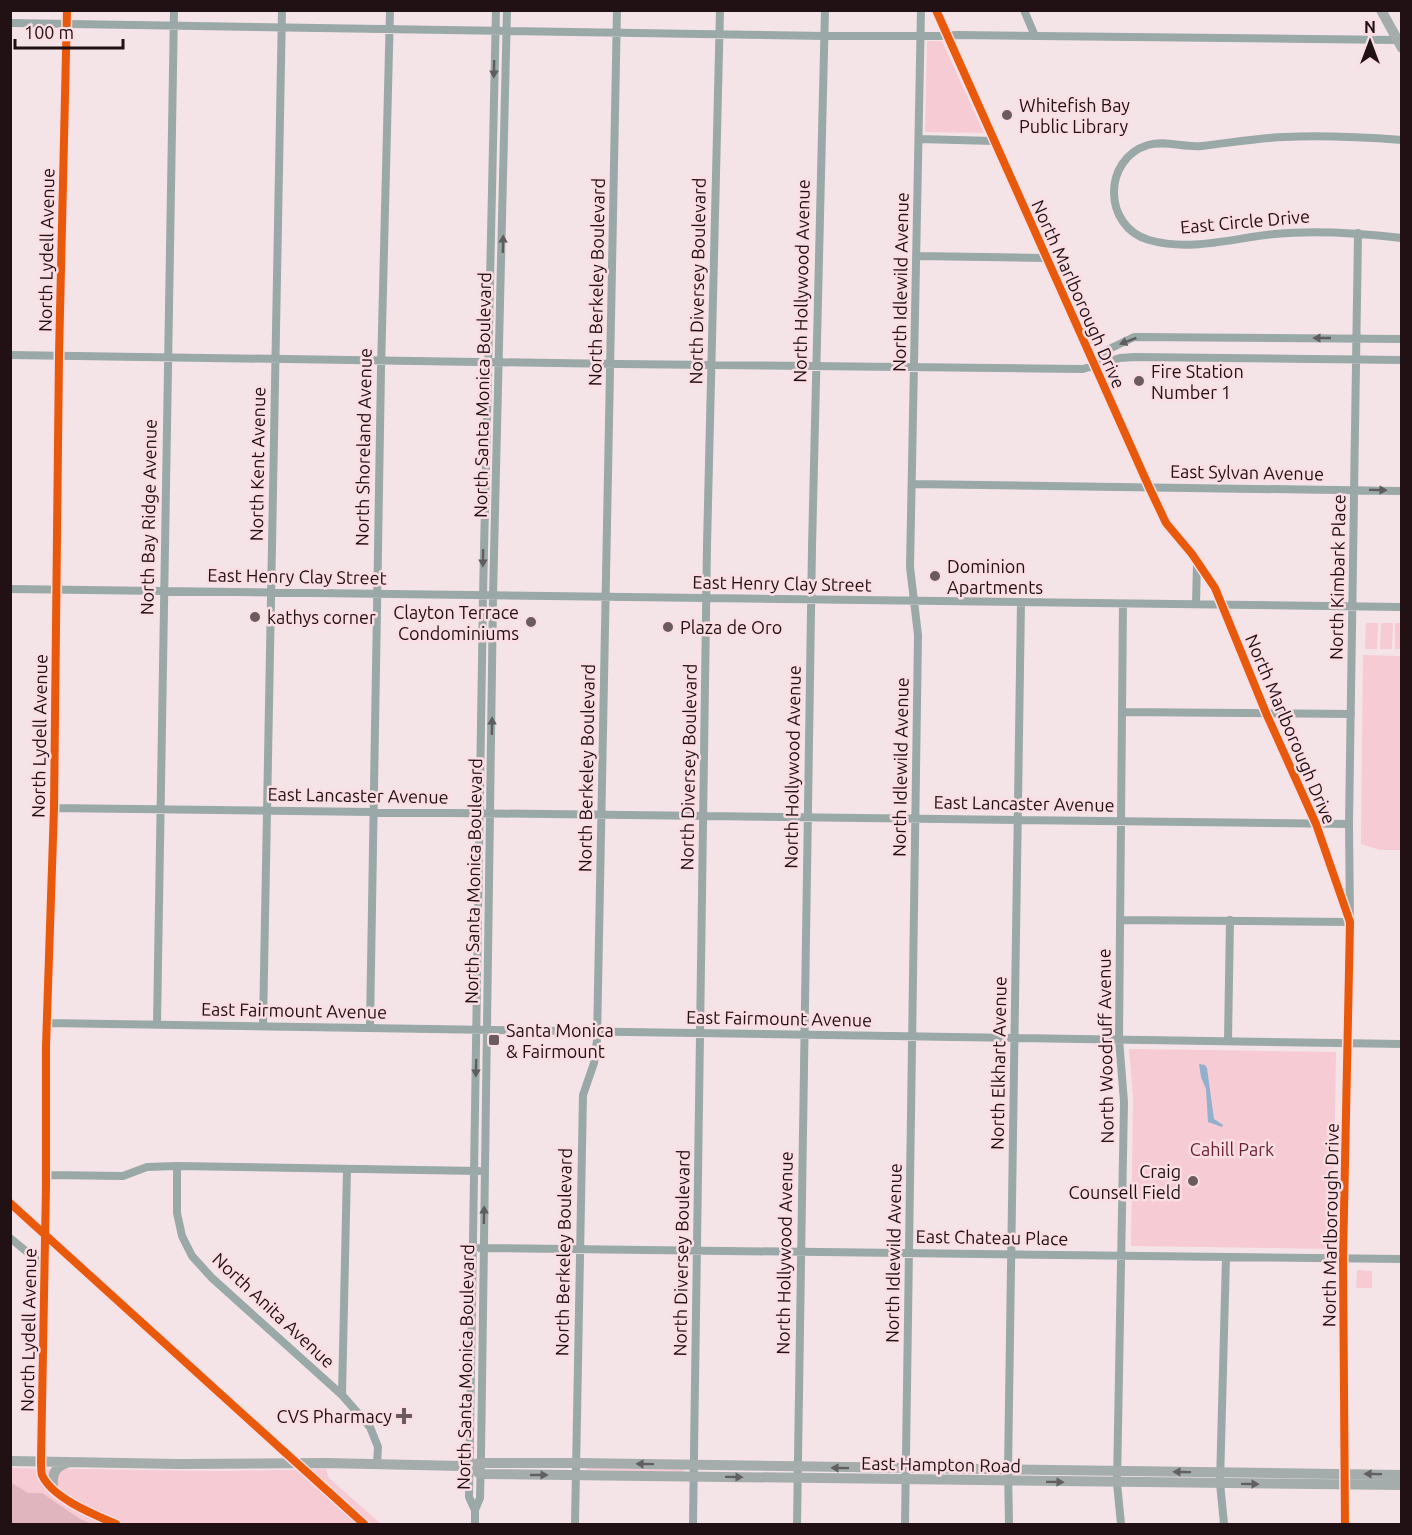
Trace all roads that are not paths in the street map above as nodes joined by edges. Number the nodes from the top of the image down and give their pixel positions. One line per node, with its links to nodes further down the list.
1 (67, 10): 15 (street, North Lydell Avenue)
2 (174, 10): 16 (street, North Bay Ridge Avenue)
3 (282, 10): 17 (street, North Kent Avenue)
4 (390, 10): 18 (street, North Shoreland Avenue)
5 (496, 10): 19 (street, North Santa Monica Boulevard)
6 (507, 10): 20 (street, North Santa Monica Boulevard)
7 (617, 10): 21 (street, North Berkeley Boulevard)
8 (720, 10): 22 (street, North Diversey Boulevard)
9 (825, 10): 25 (street, North Hollywood Avenue)
10 (923, 10): 26 (street, North Idlewild Avenue)
11 (936, 10): 23 (street, North Marlborough Drive)
12 (1024, 10): 27 (street)
13 (1381, 10): 28 (main road)
14 (10, 23): 15 (street)
15 (66, 24): 16 (street); 40 (street, North Lydell Avenue)
16 (174, 25): 17 (street); 41 (street, North Bay Ridge Avenue)
17 (281, 26): 18 (street); 42 (street, North Kent Avenue)
18 (389, 29): 19 (street); 45 (street, North Shoreland Avenue)
19 (495, 31): 20 (street); 46 (street, North Santa Monica Boulevard, one-way to 46)
20 (507, 31): 21 (street); 47 (street, North Santa Monica Boulevard, one-way to 20)
21 (616, 33): 22 (street); 48 (street, North Berkeley Boulevard)
22 (719, 33): 25 (street); 50 (street, North Diversey Boulevard)
23 (948, 35): 24 (street); 26 (street); 29 (street, North Marlborough Drive)
24 (973, 35): 27 (street); 29 (street)
25 (824, 36): 26 (street); 51 (street, North Hollywood Avenue)
26 (921, 36): 30 (street, North Idlewild Avenue)
27 (1035, 36): 28 (street)
28 (1399, 44)
29 (956, 52): 32 (street, North Marlborough Drive)
30 (919, 139): 32 (street); 35 (street, North Idlewild Avenue)
31 (1401, 140): 33 (street, East Circle Drive)
32 (994, 141): 36 (street, North Marlborough Drive)
33 (1358, 233): 34 (street, East Circle Drive); 37 (street, North Kimbark Place)
34 (1401, 238)
35 (917, 256): 36 (street); 52 (street, North Idlewild Avenue)
36 (1045, 258): 49 (street, North Marlborough Drive)
37 (1356, 338): 38 (street); 43 (street, North Kimbark Place); 49 (street, one-way to 49)
38 (1401, 339)
39 (10, 355): 40 (street)
40 (58, 355): 41 (street); 59 (street, North Lydell Avenue)
41 (168, 357): 42 (street); 60 (street, North Bay Ridge Avenue)
42 (275, 359): 45 (street); 61 (street, North Kent Avenue)
43 (1357, 359): 44 (street); 49 (street); 55 (street, North Kimbark Place)
44 (1401, 360)
45 (381, 361): 46 (street); 62 (street, North Shoreland Avenue)
46 (488, 362): 47 (street); 63 (street, North Santa Monica Boulevard, one-way to 63)
47 (500, 362): 48 (street); 64 (street, North Santa Monica Boulevard)
48 (610, 364): 50 (street); 65 (street, North Berkeley Boulevard)
49 (1094, 364): 52 (street); 54 (street, North Marlborough Drive)
50 (712, 365): 51 (street); 66 (street, North Diversey Boulevard)
51 (816, 366): 52 (street); 67 (street, North Hollywood Avenue)
52 (915, 368): 53 (street, North Idlewild Avenue)
53 (912, 484): 54 (street, East Sylvan Avenue); 68 (street, North Idlewild Avenue)
54 (1149, 487): 55 (street, East Sylvan Avenue); 57 (street, North Marlborough Drive)
55 (1354, 490): 56 (street, East Sylvan Avenue, one-way to 56); 73 (street, North Kimbark Place)
56 (1401, 490)
57 (1197, 561): 71 (street); 72 (street, North Marlborough Drive)
58 (10, 589): 59 (street, East Henry Clay Street)
59 (55, 590): 60 (street, East Henry Clay Street); 78 (street, North Lydell Avenue)
60 (163, 591): 61 (street, East Henry Clay Street); 79 (street, North Bay Ridge Avenue)
61 (270, 593): 62 (street, East Henry Clay Street); 80 (street, North Kent Avenue)
62 (377, 594): 63 (street, East Henry Clay Street); 81 (street, North Shoreland Avenue)
63 (483, 596): 64 (street, East Henry Clay Street); 82 (street, North Santa Monica Boulevard)
64 (493, 596): 65 (street, East Henry Clay Street); 83 (street, North Santa Monica Boulevard, one-way to 64)
65 (605, 597): 66 (street, East Henry Clay Street); 84 (street, North Berkeley Boulevard)
66 (707, 599): 67 (street, East Henry Clay Street); 85 (street, North Diversey Boulevard)
67 (811, 600): 68 (street, East Henry Clay Street); 86 (street, North Hollywood Avenue)
68 (914, 601): 69 (street, East Henry Clay Street); 87 (street, North Idlewild Avenue)
69 (1021, 602): 70 (street, East Henry Clay Street); 88 (street, North Elkhart Avenue)
70 (1123, 603): 71 (street, East Henry Clay Street); 75 (street, North Woodruff Avenue)
71 (1196, 604): 72 (street, East Henry Clay Street)
72 (1222, 605): 73 (street, East Henry Clay Street); 76 (street, North Marlborough Drive)
73 (1353, 606): 74 (street, East Henry Clay Street); 77 (street, North Kimbark Place)
74 (1401, 607)
75 (1123, 712): 76 (street); 89 (street, North Woodruff Avenue)
76 (1266, 713): 77 (street); 90 (street, North Marlborough Drive)
77 (1351, 714): 91 (street, North Kimbark Place)
78 (54, 808): 79 (street, East Lancaster Avenue); 95 (street, North Lydell Avenue)
79 (160, 808): 80 (street, East Lancaster Avenue); 96 (street, North Bay Ridge Avenue)
80 (266, 810): 81 (street, East Lancaster Avenue); 97 (street, North Kent Avenue)
81 (373, 812): 82 (street, East Lancaster Avenue); 98 (street, North Shoreland Avenue)
82 (479, 813): 83 (street, East Lancaster Avenue); 99 (street, North Santa Monica Boulevard)
83 (491, 814): 84 (street, East Lancaster Avenue); 100 (street, North Santa Monica Boulevard)
84 (602, 815): 85 (street, East Lancaster Avenue); 101 (street, North Berkeley Boulevard)
85 (704, 815): 86 (street, East Lancaster Avenue); 102 (street, North Diversey Boulevard)
86 (807, 816): 87 (street, East Lancaster Avenue); 103 (street, North Hollywood Avenue)
87 (916, 818): 88 (street, East Lancaster Avenue); 104 (street, North Idlewild Avenue)
88 (1019, 820): 89 (street, East Lancaster Avenue); 105 (street, North Elkhart Avenue)
89 (1122, 820): 90 (street, East Lancaster Avenue); 92 (street, North Woodruff Avenue)
90 (1316, 824): 91 (street, East Lancaster Avenue); 94 (street, North Marlborough Drive)
91 (1349, 824): 94 (street, North Kimbark Place)
92 (1121, 920): 93 (street); 106 (street, North Woodruff Avenue)
93 (1230, 921): 94 (street); 107 (street)
94 (1350, 922): 108 (street, North Marlborough Drive)
95 (47, 1023): 96 (street, East Fairmount Avenue); 114 (street, North Lydell Avenue)
96 (157, 1024): 97 (street, East Fairmount Avenue)
97 (263, 1026): 98 (street, East Fairmount Avenue)
98 (370, 1027): 99 (street, East Fairmount Avenue)
99 (476, 1030): 100 (street, East Fairmount Avenue); 112 (street, North Santa Monica Boulevard, one-way to 112)
100 (487, 1030): 101 (street, East Fairmount Avenue); 113 (street, North Santa Monica Boulevard)
101 (597, 1032): 102 (street, East Fairmount Avenue); 118 (street, North Berkeley Boulevard)
102 (701, 1034): 103 (street, East Fairmount Avenue); 119 (street, North Diversey Boulevard)
103 (805, 1035): 104 (street, East Fairmount Avenue); 120 (street, North Hollywood Avenue)
104 (912, 1036): 105 (street, East Fairmount Avenue); 121 (street, North Idlewild Avenue)
105 (1015, 1037): 106 (street, East Fairmount Avenue); 122 (street, North Elkhart Avenue)
106 (1119, 1039): 107 (street, East Fairmount Avenue); 123 (street, North Woodruff Avenue)
107 (1228, 1040): 108 (street, East Fairmount Avenue)
108 (1348, 1043): 109 (street, East Fairmount Avenue); 125 (street, North Marlborough Drive)
109 (1401, 1044)
110 (177, 1166): 111 (street); 114 (street); 128 (street, North Anita Avenue)
111 (347, 1170): 112 (street); 128 (street)
112 (475, 1171): 113 (street); 116 (street, North Santa Monica Boulevard)
113 (485, 1171): 117 (street, North Santa Monica Boulevard, one-way to 113)
114 (46, 1175): 127 (street, North Lydell Avenue)
115 (10, 1238): 127 (street)
116 (473, 1248): 117 (street, East Chateau Place); 134 (street, North Santa Monica Boulevard)
117 (483, 1248): 118 (street, East Chateau Place); 134 (street, North Santa Monica Boulevard)
118 (579, 1249): 119 (street, East Chateau Place); 135 (street, North Berkeley Boulevard)
119 (697, 1250): 120 (street, East Chateau Place); 137 (street, North Diversey Boulevard)
120 (800, 1251): 121 (street, East Chateau Place); 138 (street, North Hollywood Avenue)
121 (909, 1253): 122 (street, East Chateau Place); 139 (street, North Idlewild Avenue)
122 (1012, 1254): 123 (street, East Chateau Place); 136 (street, North Elkhart Avenue)
123 (1121, 1255): 124 (street, East Chateau Place); 142 (street, North Woodruff Avenue)
124 (1226, 1257): 125 (street, East Chateau Place); 143 (street)
125 (1343, 1258): 126 (street, East Chateau Place); 144 (street, North Marlborough Drive)
126 (1401, 1259)
127 (43, 1266): 130 (street, North Lydell Avenue)
128 (342, 1395): 133 (street, North Anita Avenue)
129 (10, 1461): 130 (main road)
130 (41, 1461): 131 (main road); 147 (street)
131 (70, 1462): 133 (main road); 147 (main road)
132 (516, 1463): 134 (main road, East Hampton Road); 135 (main road, East Hampton Road); 140 (main road)
133 (377, 1464): 134 (main road)
134 (477, 1468): 140 (main road, East Hampton Road); 148 (street, North Santa Monica Boulevard); 148 (street, North Santa Monica Boulevard)
135 (576, 1469): 137 (main road, East Hampton Road); 140 (main road, East Hampton Road, one-way to 135); 151 (street, North Berkeley Boulevard)
136 (1008, 1469): 139 (main road, East Hampton Road); 142 (main road, East Hampton Road); 145 (street, North Elkhart Avenue)
137 (694, 1471): 138 (main road, East Hampton Road); 152 (street, North Diversey Boulevard)
138 (798, 1473): 139 (main road, East Hampton Road); 153 (street, North Hollywood Avenue)
139 (906, 1474): 145 (main road, East Hampton Road); 154 (street, North Idlewild Avenue)
140 (516, 1475)
141 (1401, 1475): 144 (main road, East Hampton Road, one-way to 144)
142 (1118, 1477): 143 (main road, East Hampton Road); 145 (main road, East Hampton Road, one-way to 142); 156 (street, North Woodruff Avenue)
143 (1220, 1478): 144 (main road, East Hampton Road); 157 (street)
144 (1345, 1479): 146 (main road, East Hampton Road); 158 (street, North Marlborough Drive)
145 (1008, 1481): 155 (street, North Elkhart Avenue)
146 (1401, 1485)
147 (53, 1488): 149 (street)
148 (475, 1510): 150 (street)
149 (116, 1524)
150 (475, 1524)
151 (575, 1524)
152 (693, 1524)
153 (797, 1524)
154 (906, 1524)
155 (1010, 1524)
156 (1121, 1524)
157 (1224, 1524)
158 (1345, 1524)

